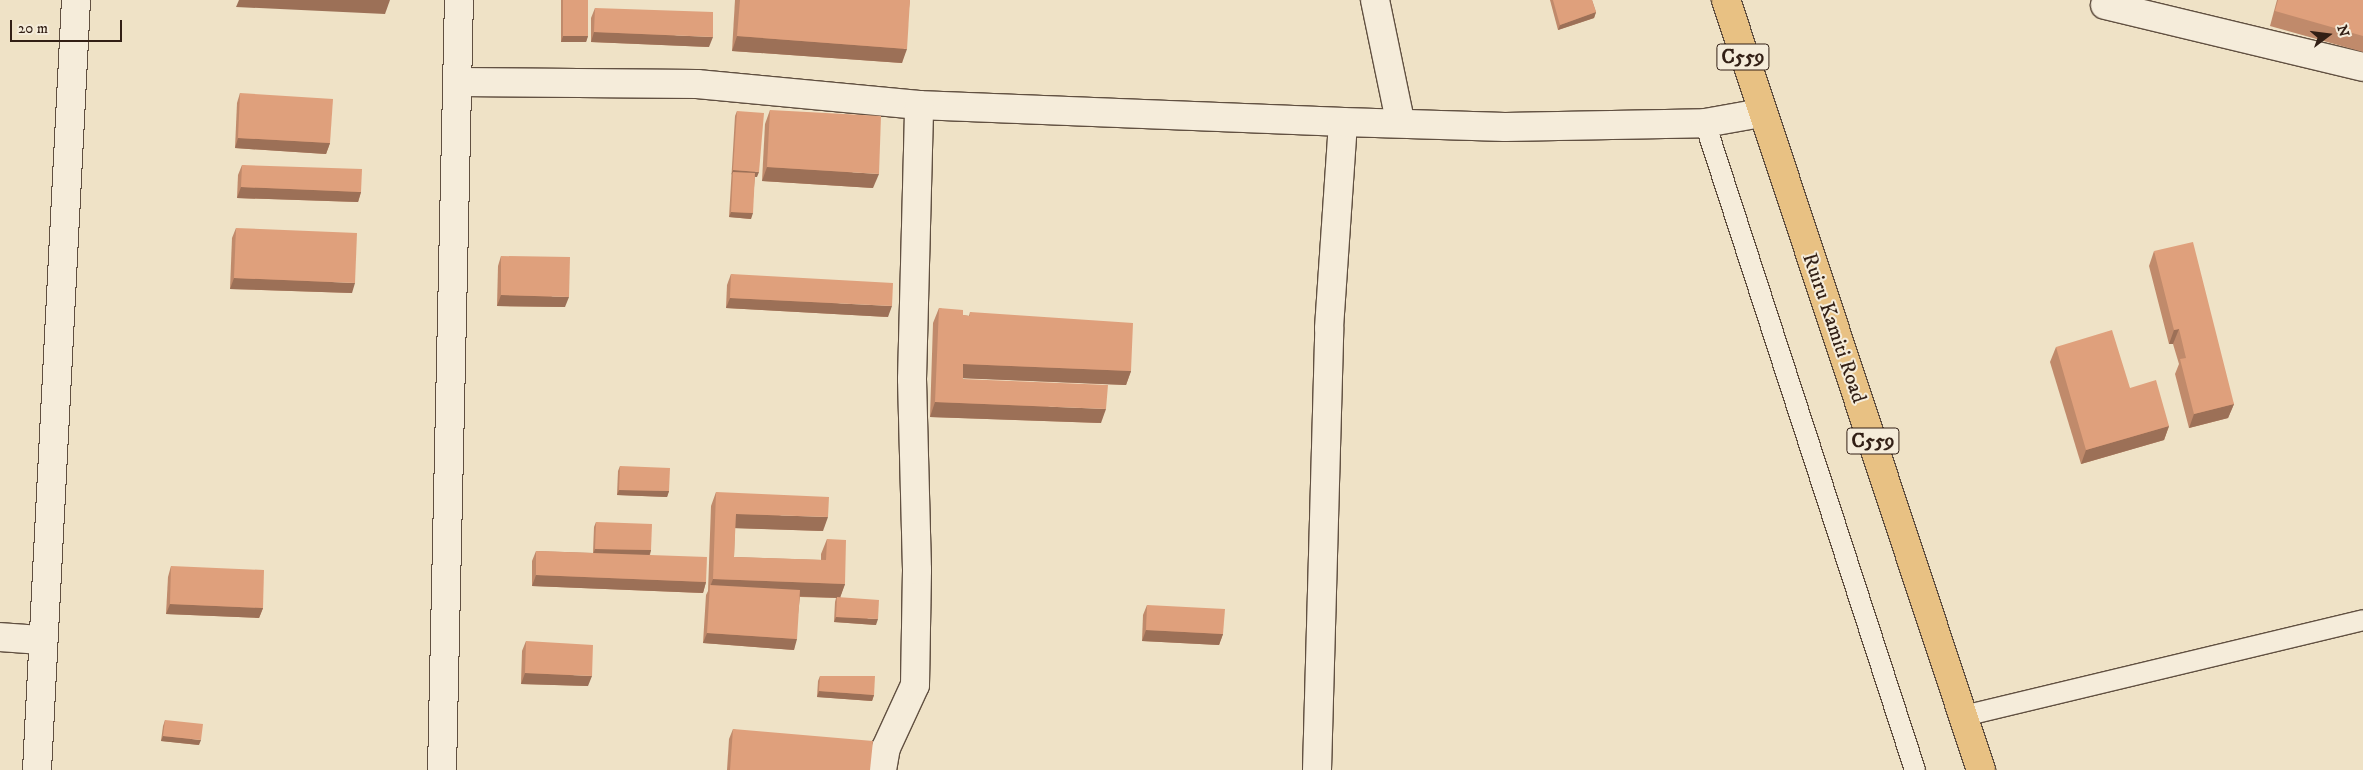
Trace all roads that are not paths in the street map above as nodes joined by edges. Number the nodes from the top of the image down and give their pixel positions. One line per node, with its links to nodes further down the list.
1 (76, 0): 15 (street)
2 (459, 0): 7 (street)
3 (1375, 0): 10 (street)
4 (1726, 0): 9 (main road, Ruiru Kamiti Road / C559)
5 (2105, 5): 6 (street)
6 (2363, 67)
7 (459, 82): 8 (street); 18 (street)
8 (919, 105): 11 (street); 19 (street)
9 (1761, 113): 12 (street); 16 (main road, Ruiru Kamiti Road / C559)
10 (1400, 121): 11 (street); 12 (street)
11 (1343, 122): 20 (street)
12 (1705, 123): 21 (lane)
13 (2363, 620): 16 (lane)
14 (0, 637): 15 (street)
15 (41, 640): 17 (street)
16 (1964, 716): 22 (main road, Ruiru Kamiti Road / C559)
17 (37, 770)
18 (442, 770)
19 (882, 770)
20 (1317, 770)
21 (1915, 770)
22 (1982, 770)

